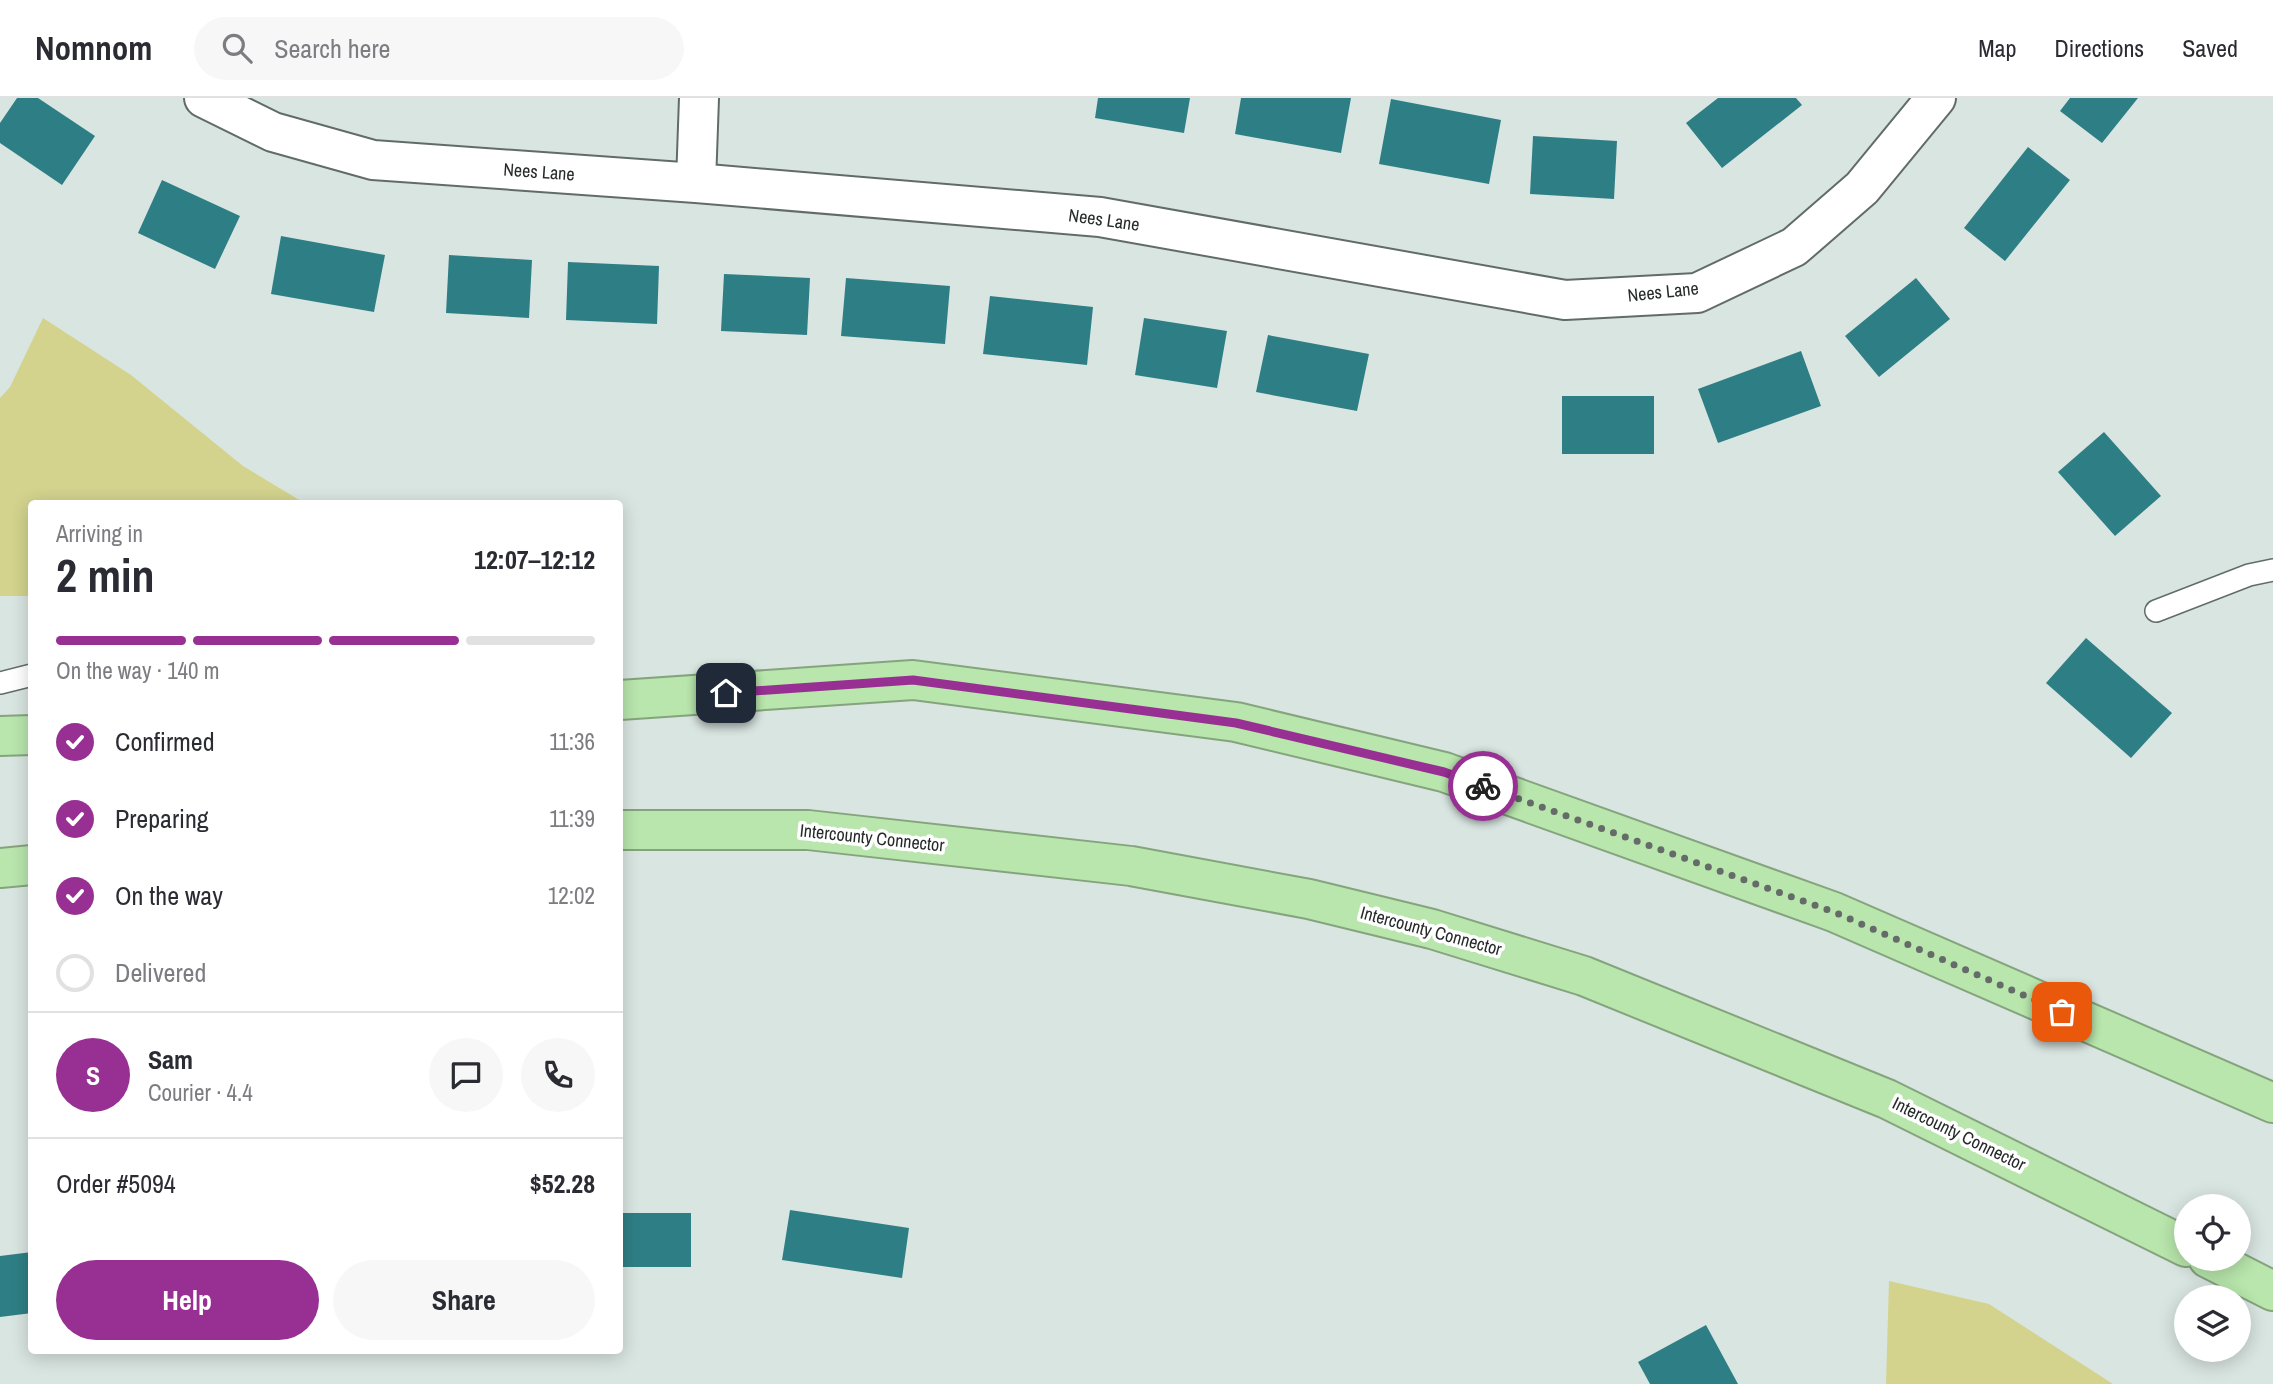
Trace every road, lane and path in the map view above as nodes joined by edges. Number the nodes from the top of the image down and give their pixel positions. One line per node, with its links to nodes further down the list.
1 (204, 98): 4 (street, Nees Lane)
2 (699, 98): 4 (street)
3 (1936, 98): 4 (street, Nees Lane)
4 (696, 183)
5 (2273, 570): 6 (lane)
6 (2156, 611)
7 (28, 677): 8 (lane)
8 (0, 683)
9 (623, 700): 15 (highway)
10 (28, 734): 11 (highway)
11 (0, 736)
12 (623, 830): 16 (highway, Intercounty Connector)
13 (28, 865): 14 (highway)
14 (0, 868)
15 (2273, 1103)
16 (2174, 1241)
17 (2234, 1271): 18 (highway)
18 (2273, 1291)

